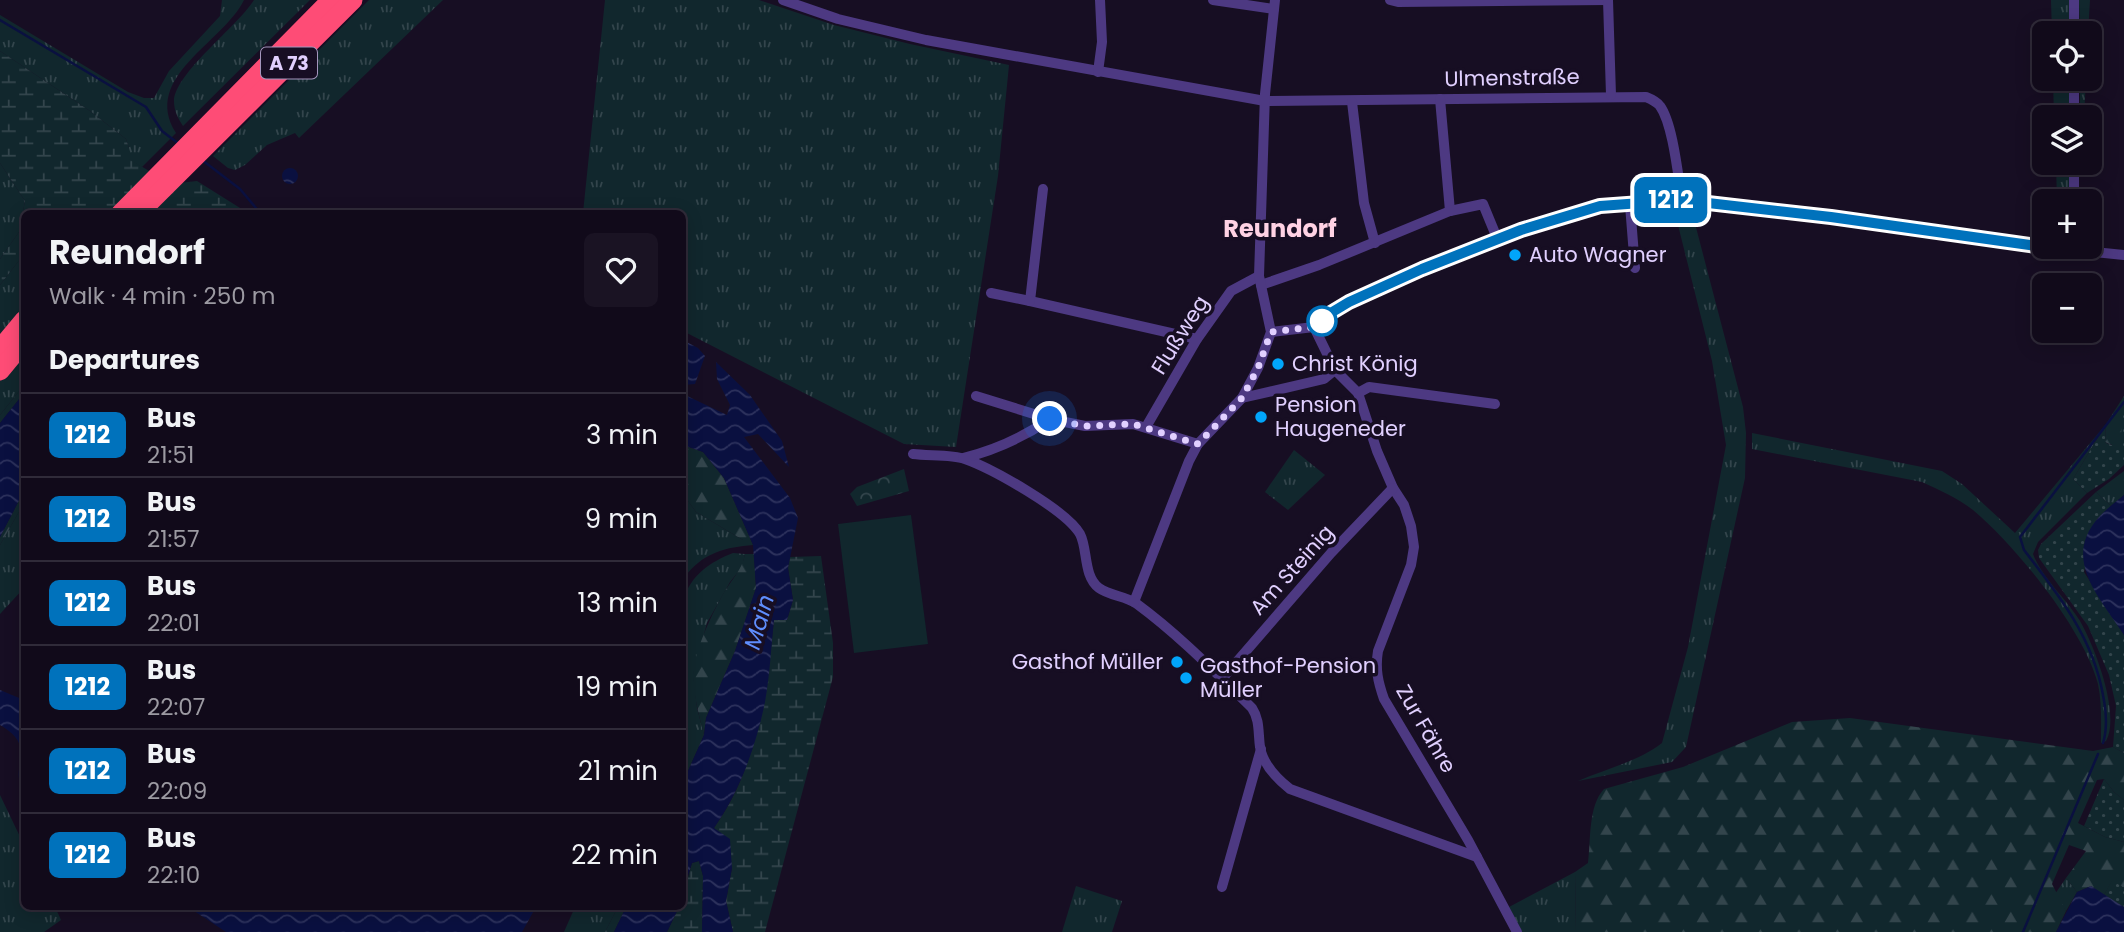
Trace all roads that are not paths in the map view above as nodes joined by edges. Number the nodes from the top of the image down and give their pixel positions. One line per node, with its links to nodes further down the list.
1 (331, 0): 17 (highway, A 73)
2 (353, 0): 17 (highway, A 73)
3 (783, 0): 12 (street, Ulmenstraße)
4 (1100, 0): 12 (street)
5 (1213, 0): 10 (street)
6 (1390, 0): 7 (street)
7 (1492, 0): 8 (street)
8 (1608, 0): 13 (street)
9 (2074, 0): 11 (street)
10 (1274, 5): 15 (street)
11 (2074, 21)
12 (1098, 72): 15 (street, Ulmenstraße)
13 (1611, 95): 14 (street, Ulmenstraße); 19 (street, Ulmenstraße)
14 (1440, 99): 16 (street, Ulmenstraße); 23 (street)
15 (1265, 101): 16 (street, Ulmenstraße); 30 (street)
16 (1352, 102): 25 (street)
17 (219, 121): 21 (highway, A 73); 22 (highway, A 73)
18 (1043, 189): 32 (street)
19 (1682, 200): 20 (street); 26 (street)
20 (1630, 205): 24 (street); 29 (street)
21 (124, 210)
22 (141, 210)
23 (1450, 211): 24 (street, Flußweg); 25 (street, Flußweg)
24 (1497, 239): 34 (street)
25 (1375, 243): 30 (street, Flußweg)
26 (2032, 245)
27 (2102, 252): 28 (street)
28 (2124, 255)
29 (1635, 268)
30 (1260, 281): 35 (street); 36 (street, Flußweg)
31 (991, 293): 32 (street)
32 (1030, 301): 36 (street)
33 (21, 324): 38 (highway)
34 (1314, 327): 35 (street); 39 (street, Zur Fähre)
35 (1271, 332): 43 (street)
36 (1197, 339): 46 (street, Flußweg)
37 (21, 346): 40 (highway)
38 (0, 349)
39 (1335, 370): 41 (street, Zur Fähre); 43 (street)
40 (0, 371)
41 (1358, 393): 44 (street); 50 (street, Zur Fähre)
42 (976, 396): 45 (street)
43 (1242, 398): 47 (street)
44 (1494, 404)
45 (1050, 419): 46 (street); 49 (street)
46 (1146, 427): 47 (street)
47 (1198, 444): 51 (street)
48 (913, 454): 49 (street)
49 (963, 457): 51 (street)
50 (1393, 488): 52 (street, Am Steinig); 54 (street, Zur Fähre)
51 (1134, 602): 52 (street)
52 (1222, 680): 53 (street)
53 (1261, 749): 54 (street); 55 (street)
54 (1477, 857): 56 (street, Zur Fähre)
55 (1222, 887)
56 (1517, 932)

